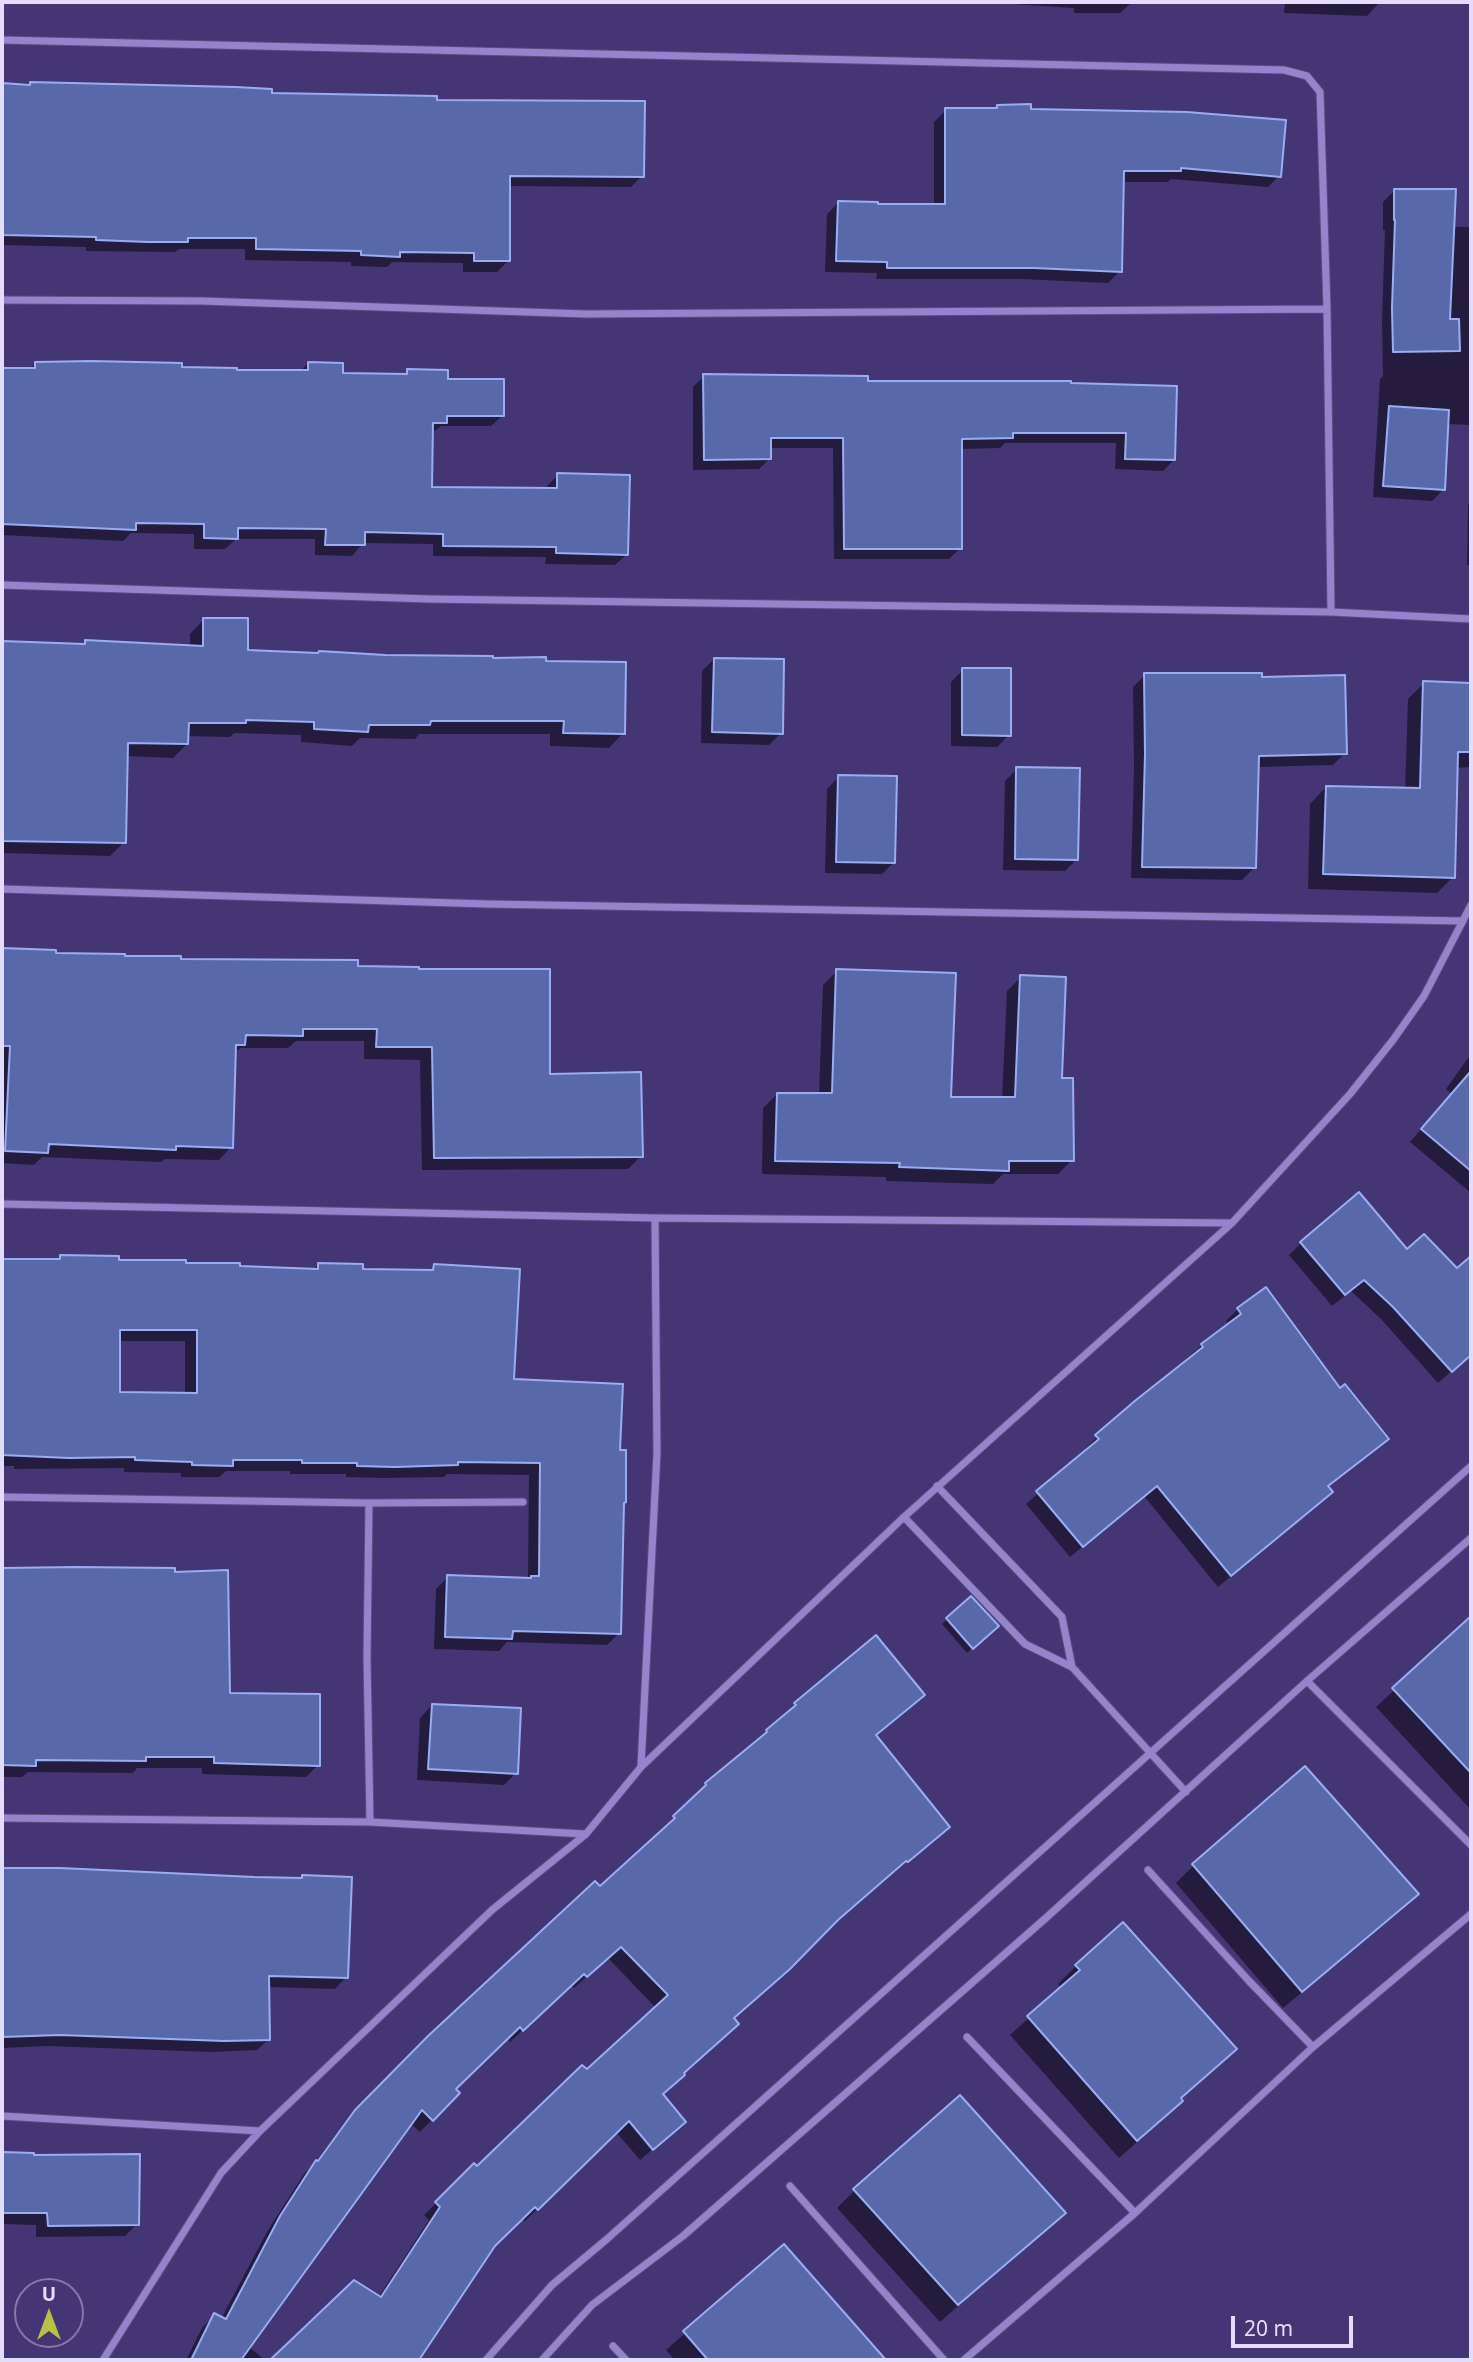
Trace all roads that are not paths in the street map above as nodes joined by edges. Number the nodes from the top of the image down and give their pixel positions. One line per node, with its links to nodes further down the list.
1 (2, 40): 3 (street)
2 (2, 300): 3 (street)
3 (1327, 309): 5 (street)
4 (2, 585): 5 (street)
5 (1331, 612): 6 (street)
6 (1471, 619)
7 (2, 889): 9 (street)
8 (1471, 905): 9 (street)
9 (1463, 921): 12 (street)
10 (2, 1204): 11 (street)
11 (655, 1218): 12 (street); 23 (street)
12 (1231, 1223): 14 (street)
13 (1471, 1466): 22 (street)
14 (937, 1486): 18 (street); 20 (street)
15 (2, 1497): 17 (street)
16 (523, 1502): 17 (street)
17 (369, 1503): 26 (street)
18 (904, 1517): 20 (street); 23 (street)
19 (1471, 1538): 21 (street)
20 (1072, 1667): 22 (street)
21 (1307, 1681): 24 (street); 28 (street)
22 (1150, 1755): 24 (street); 39 (street)
23 (641, 1767): 27 (street)
24 (1186, 1793): 40 (street)
25 (2, 1818): 26 (street)
26 (370, 1822): 27 (street)
27 (586, 1834): 34 (street)
28 (1471, 1845)
29 (1148, 1870): 32 (street)
30 (1471, 1914): 32 (street)
31 (967, 2037): 36 (street)
32 (1313, 2046): 36 (street)
33 (2, 2116): 34 (street)
34 (260, 2131): 38 (street)
35 (790, 2186): 42 (street)
36 (1135, 2213): 43 (street)
37 (613, 2346): 41 (street)
38 (103, 2360)
39 (486, 2360)
40 (542, 2360)
41 (626, 2360)
42 (944, 2360)
43 (964, 2360)

